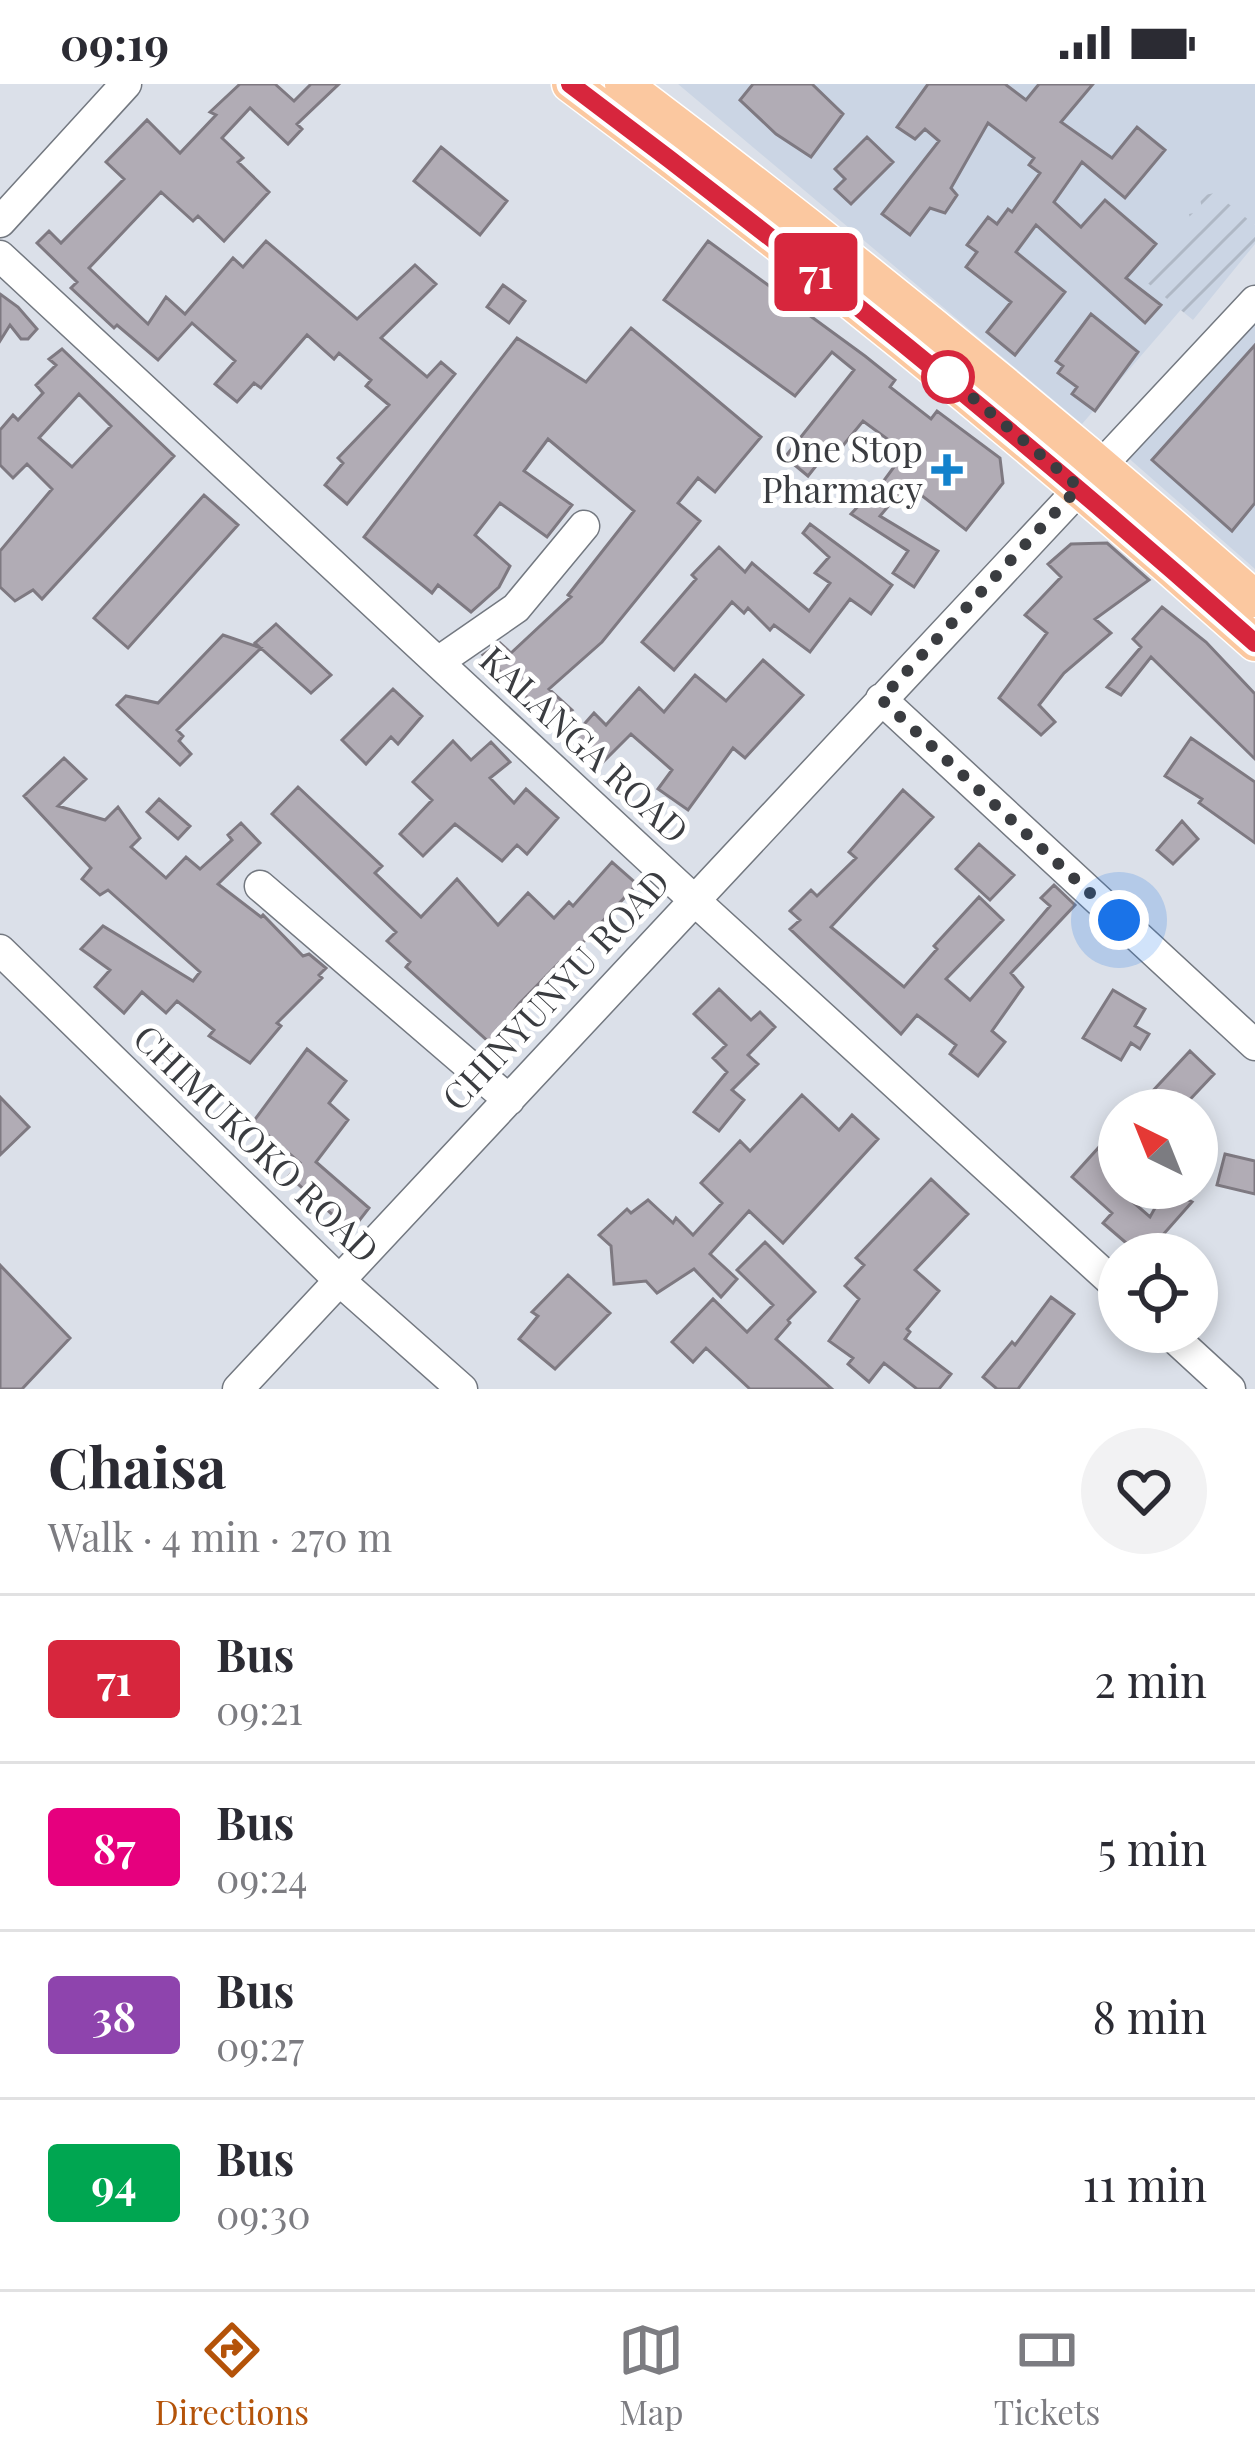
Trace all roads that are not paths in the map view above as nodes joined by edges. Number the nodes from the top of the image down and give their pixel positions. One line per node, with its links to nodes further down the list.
1 (125, 84): 4 (street)
2 (570, 84): 7 (main road)
3 (623, 84): 7 (main road)
4 (0, 222)
5 (0, 256): 11 (street, KALANGA ROAD)
6 (1255, 301): 7 (street, CHINYUNYU ROAD)
7 (1090, 474): 9 (main road); 10 (main road); 12 (street, CHINYUNYU ROAD)
8 (584, 526): 11 (street)
9 (1255, 599)
10 (1255, 644)
11 (438, 662): 14 (street, KALANGA ROAD)
12 (881, 699): 14 (street, CHINYUNYU ROAD); 16 (street)
13 (260, 886): 17 (street)
14 (692, 899): 17 (street, CHINYUNYU ROAD); 18 (street, KALANGA ROAD)
15 (0, 950): 19 (street, CHIMUKOKO ROAD)
16 (1255, 1046)
17 (509, 1100): 19 (street, CHINYUNYU ROAD)
18 (1098, 1269)
19 (340, 1281): 21 (street, CHINYUNYU ROAD); 22 (street, CHIMUKOKO ROAD)
20 (1191, 1353): 23 (street)
21 (238, 1389)
22 (462, 1389)
23 (1230, 1389)

